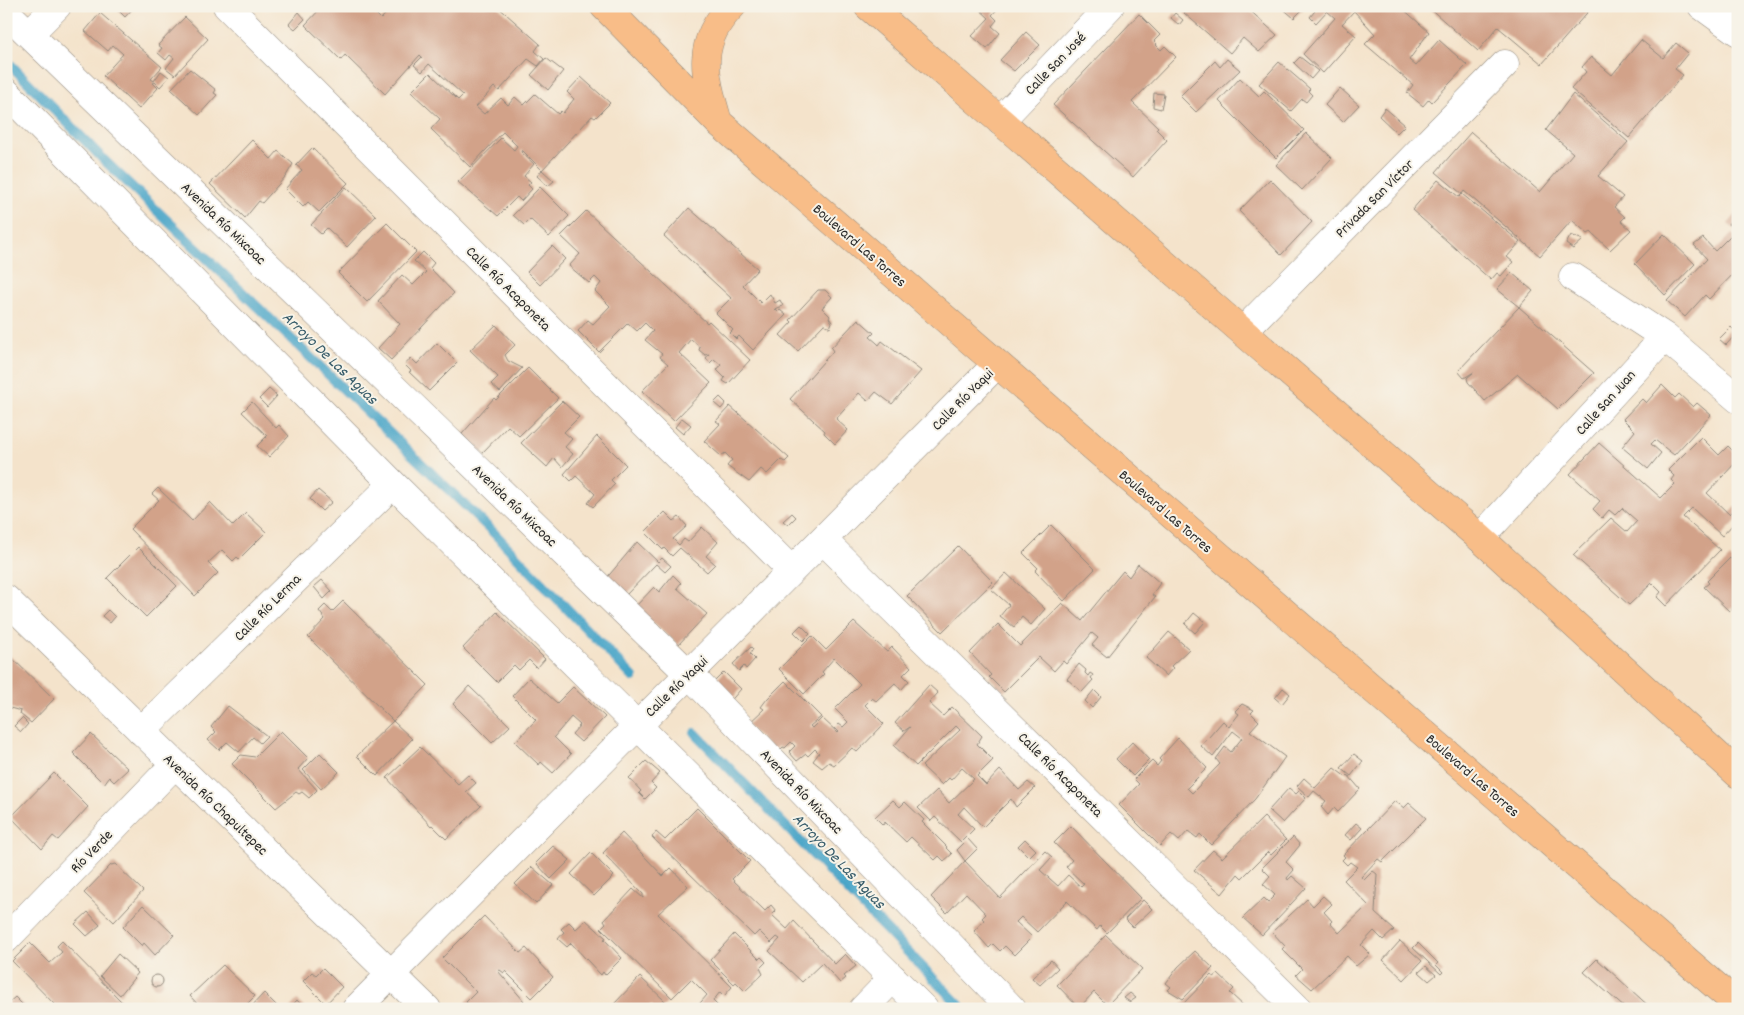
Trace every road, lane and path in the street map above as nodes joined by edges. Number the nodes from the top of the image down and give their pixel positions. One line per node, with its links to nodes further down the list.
1 (57, 6): 10 (street)
2 (227, 6): 23 (street, Calle Río Acaponeta)
3 (604, 6): 14 (main road, Boulevard Las Torres)
4 (732, 6): 14 (main road)
5 (868, 6): 13 (main road)
6 (1110, 6): 13 (street, Calle San José)
7 (1702, 6): 9 (street)
8 (6, 12): 10 (street, Avenida Río Mixcoac)
9 (1738, 32)
10 (29, 34): 25 (street, Avenida Río Mixcoac)
11 (1505, 64): 16 (street, Privada San Víctor)
12 (6, 92): 20 (street)
13 (1000, 121): 16 (main road)
14 (718, 122): 18 (main road, Boulevard Las Torres)
15 (1573, 277): 17 (street)
16 (1243, 331): 21 (main road)
17 (1664, 337): 19 (street); 21 (street, Calle San Juan)
18 (997, 364): 22 (street, Calle Río Yaqui); 33 (main road, Boulevard Las Torres)
19 (1738, 399)
20 (392, 484): 26 (street); 27 (street, Calle Río Lerma)
21 (1480, 538): 29 (main road)
22 (823, 540): 23 (street, Calle Río Yaqui); 39 (street, Calle Río Acaponeta)
23 (791, 570): 25 (street, Calle Río Yaqui)
24 (6, 599): 27 (street, Avenida Río Chapultepec)
25 (689, 674): 26 (street, Calle Río Yaqui); 38 (street, Avenida Río Mixcoac)
26 (636, 725): 31 (street, Calle Río Yaqui); 32 (street)
27 (141, 731): 28 (street, Avenida Río Chapultepec)
28 (175, 764): 30 (street, Río Verde); 31 (street, Avenida Río Chapultepec)
29 (1738, 774)
30 (6, 939)
31 (390, 973): 34 (street, Calle Río Yaqui); 35 (street, Avenida Río Chapultepec)
32 (893, 978): 36 (street); 37 (street)
33 (1738, 1005)
34 (356, 1009)
35 (427, 1009)
36 (863, 1009)
37 (924, 1009)
38 (1012, 1009)
39 (1298, 1009)

